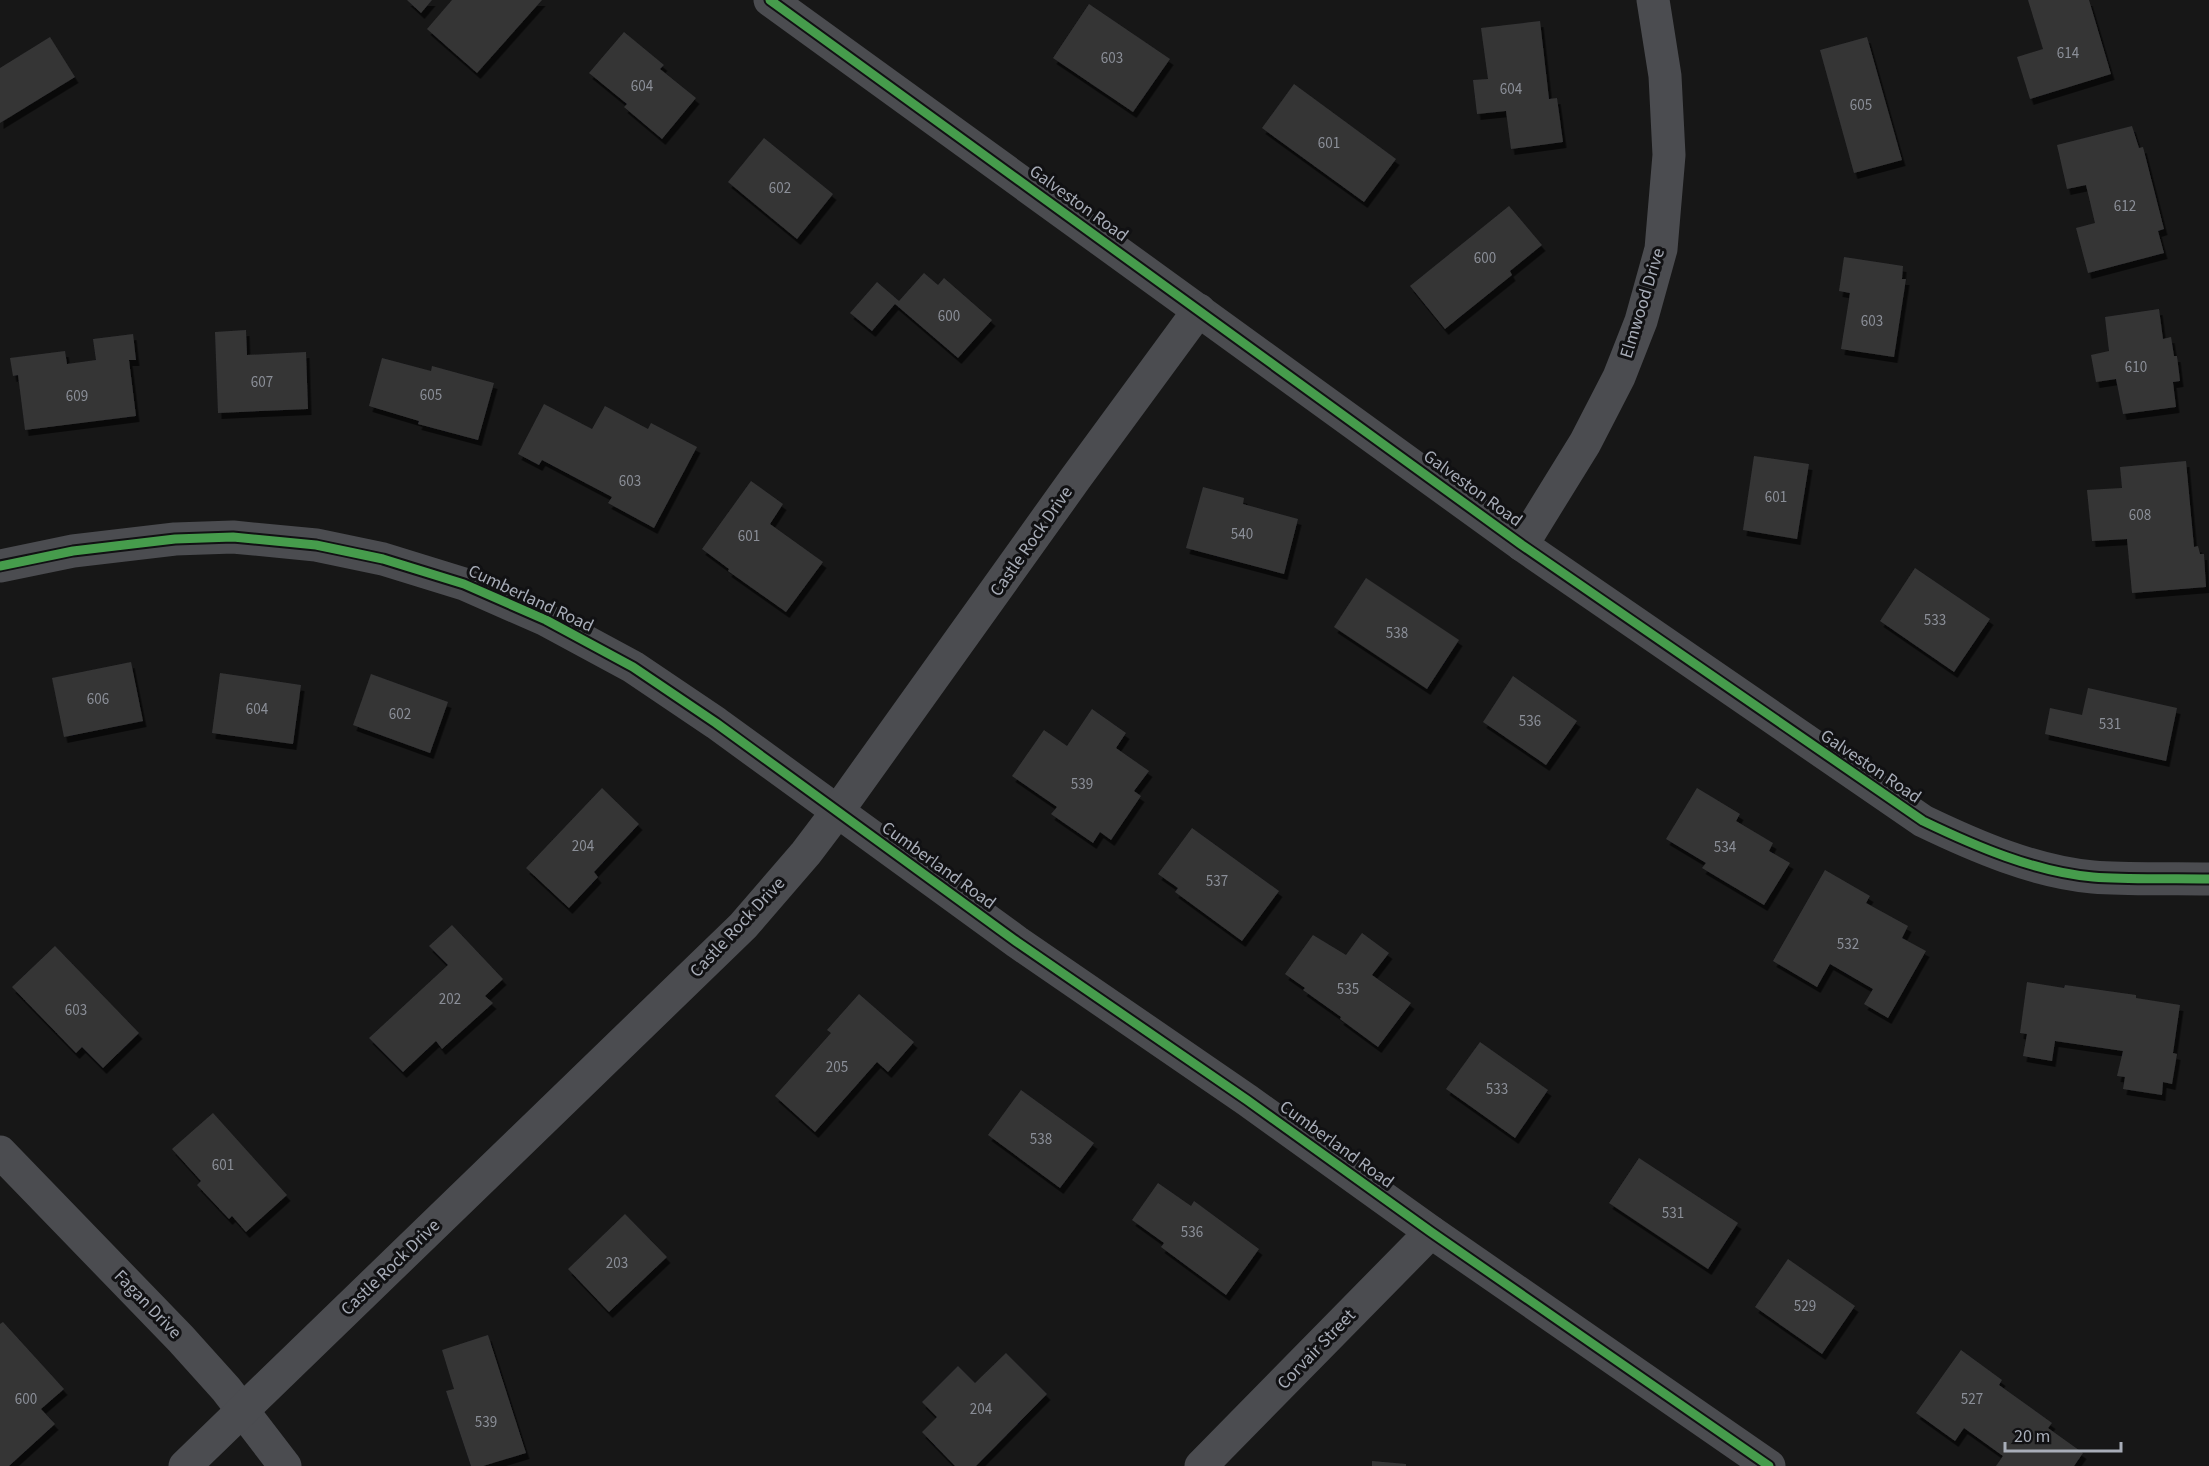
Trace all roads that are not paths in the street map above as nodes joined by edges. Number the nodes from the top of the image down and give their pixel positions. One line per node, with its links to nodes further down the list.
1 (770, 0): 3 (street, Galveston Road)
2 (1653, 0): 4 (street, Elmwood Drive)
3 (1199, 310): 4 (street, Galveston Road); 6 (street, Castle Rock Drive)
4 (1522, 545): 7 (street, Galveston Road)
5 (0, 566): 6 (street, Cumberland Road)
6 (837, 812): 9 (street, Cumberland Road); 10 (street, Castle Rock Drive)
7 (2209, 879)
8 (0, 1152): 10 (street, Fagan Drive)
9 (1431, 1232): 13 (street, Corvair Street); 14 (street, Cumberland Road)
10 (242, 1411): 11 (street, Castle Rock Drive); 12 (street, Fagan Drive)
11 (185, 1466)
12 (285, 1466)
13 (1201, 1466)
14 (1769, 1466)

